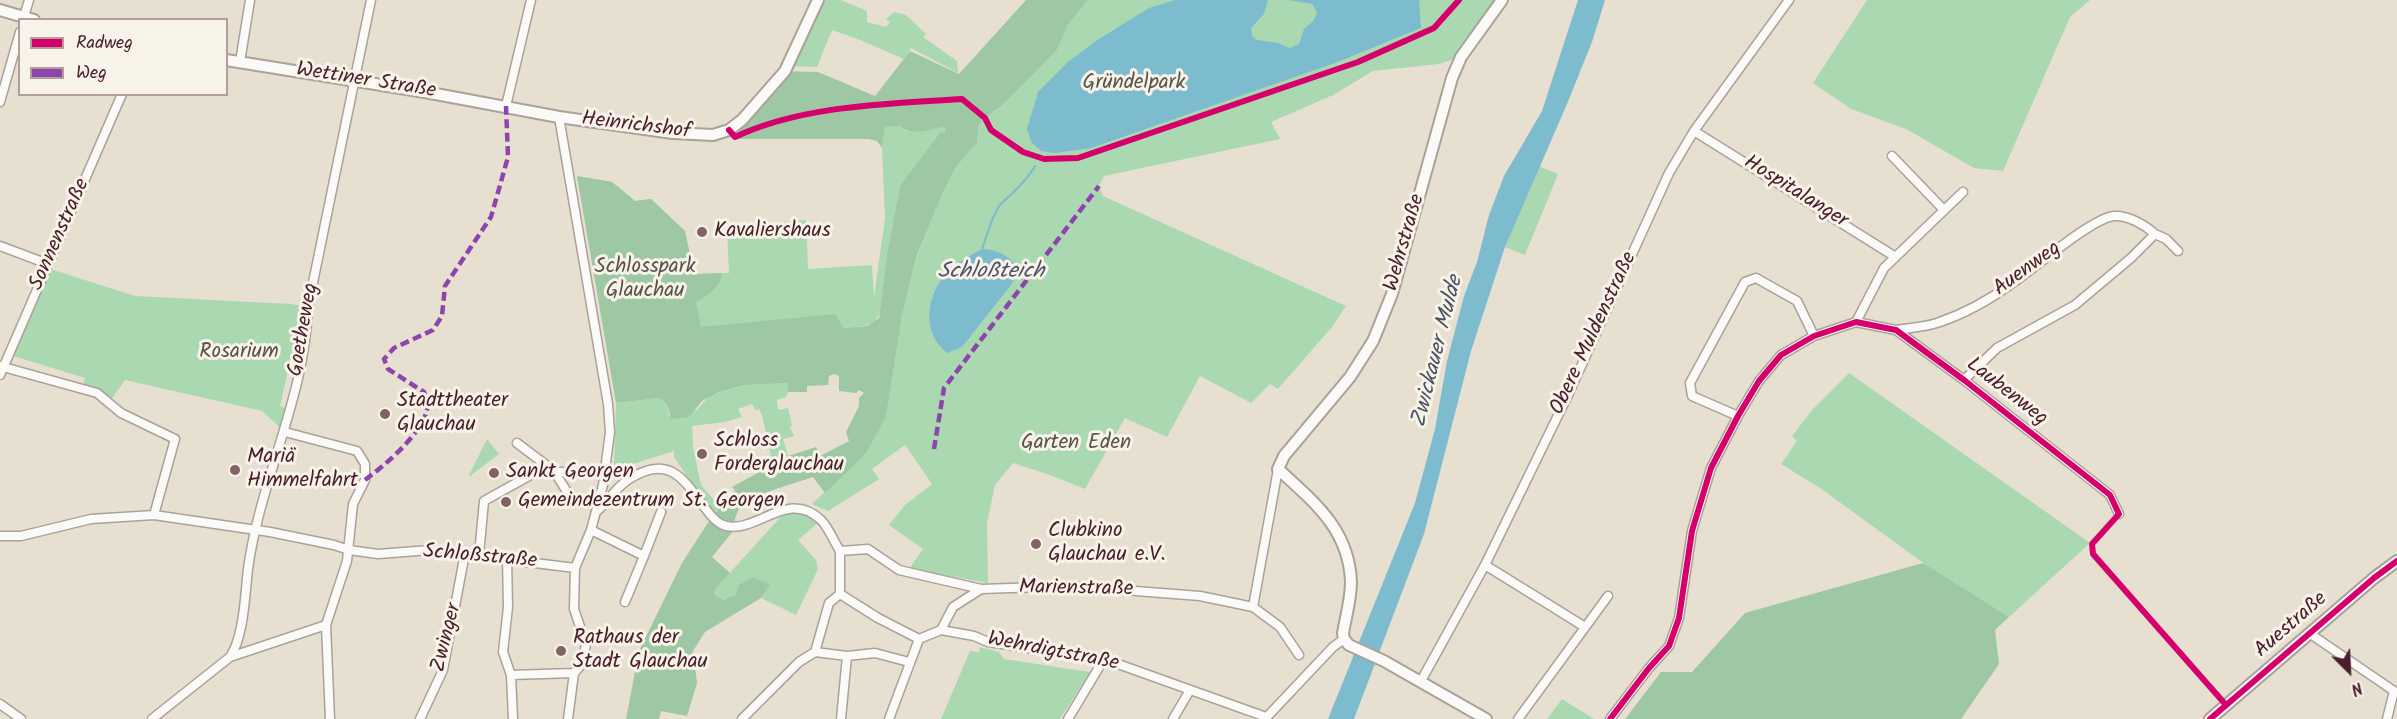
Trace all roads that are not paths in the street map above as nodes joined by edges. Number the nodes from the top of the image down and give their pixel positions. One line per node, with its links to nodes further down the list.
1 (29, 0): 10 (street)
2 (250, 0): 13 (street)
3 (371, 0): 14 (street, Goetheweg)
4 (531, 0): 17 (street)
5 (818, 0): 18 (street, Heinrichshof)
6 (1502, 0): 36 (street, Wehrstraße)
7 (1789, 0): 19 (street, Obere Muldenstraße)
8 (0, 10): 9 (street)
9 (24, 18)
10 (27, 18)
11 (18, 39): 16 (street)
12 (228, 60): 13 (street, Wettiner Straße)
13 (240, 62): 14 (street, Wettiner Straße)
14 (353, 80): 17 (street, Wettiner Straße); 34 (street, Goetheweg)
15 (121, 96): 27 (street, Sonnenstraße)
16 (0, 102)
17 (506, 106): 18 (street, Heinrichshof)
18 (559, 117): 38 (street)
19 (1694, 131): 26 (street, Hospitalanger); 54 (street, Obere Muldenstraße)
20 (1892, 156): 22 (street)
21 (1963, 192): 22 (street)
22 (1943, 209): 26 (street)
23 (2155, 234): 25 (street, Auenweg); 29 (street, Auenweg); 32 (street)
24 (0, 246): 27 (street)
25 (2178, 251)
26 (1894, 256): 28 (street)
27 (48, 264): 31 (street, Sonnenstraße)
28 (1856, 322): 29 (street, Laubenweg); 30 (street)
29 (1896, 330): 32 (street, Laubenweg)
30 (1814, 336): 33 (street); 33 (street)
31 (1, 369): 43 (street)
32 (1964, 380): 42 (street, Laubenweg)
33 (1738, 416): 92 (street)
34 (285, 432): 44 (street, Goetheweg); 47 (street)
35 (517, 443): 37 (street)
36 (1278, 469): 60 (street, Wehrstraße); 66 (street)
37 (554, 471): 38 (street); 39 (street); 50 (street)
38 (606, 472): 40 (street)
39 (569, 495)
40 (596, 512): 45 (street); 48 (street)
41 (661, 512): 51 (street)
42 (2119, 514)
43 (154, 515): 44 (street, Schloßstraße); 46 (street, Schloßstraße)
44 (253, 530): 47 (street, Schloßstraße); 70 (street, Goetheweg)
45 (591, 530): 51 (street); 55 (street)
46 (0, 536)
47 (348, 550): 49 (street, Schloßstraße); 61 (street)
48 (840, 551): 56 (street, Marienstraße); 57 (street)
49 (465, 553): 50 (street, Schloßstraße); 82 (street, Zwinger)
50 (479, 553): 52 (street, Schloßstraße)
51 (644, 556): 59 (street)
52 (507, 558): 55 (street, Schloßstraße); 74 (street)
53 (2397, 561): 64 (street, Auestraße)
54 (1485, 565): 62 (street); 75 (street, Obere Muldenstraße)
55 (575, 568): 73 (street)
56 (981, 589): 60 (street, Marienstraße); 63 (street)
57 (840, 594): 65 (street); 67 (street)
58 (1608, 596): 62 (street)
59 (625, 602)
60 (1252, 608): 68 (street, Marienstraße)
61 (326, 625): 70 (street); 81 (street)
62 (1586, 627): 91 (street)
63 (941, 630): 65 (street); 71 (street, Wehrdigtstraße)
64 (2309, 633): 93 (street, Auestraße); 94 (street)
65 (919, 639): 72 (street)
66 (1346, 642): 75 (street); 78 (street)
67 (815, 652): 69 (street); 85 (street)
68 (1299, 655)
69 (847, 656): 72 (street); 86 (street)
70 (231, 657): 80 (street)
71 (1104, 659): 76 (street, Wehrdigtstraße); 88 (street)
72 (909, 662): 87 (street)
73 (574, 673): 74 (street); 84 (street)
74 (511, 675): 83 (street)
75 (1421, 681): 90 (street)
76 (1190, 690): 78 (street, Wehrdigtstraße); 89 (street)
77 (0, 704): 79 (street)
78 (1265, 718)
79 (21, 719)
80 (152, 719)
81 (330, 719)
82 (420, 719)
83 (513, 719)
84 (568, 719)
85 (742, 719)
86 (841, 719)
87 (889, 719)
88 (1068, 719)
89 (1173, 719)
90 (1486, 719)
91 (1518, 719)
92 (1610, 719)
93 (2210, 719)
94 (2388, 719)

